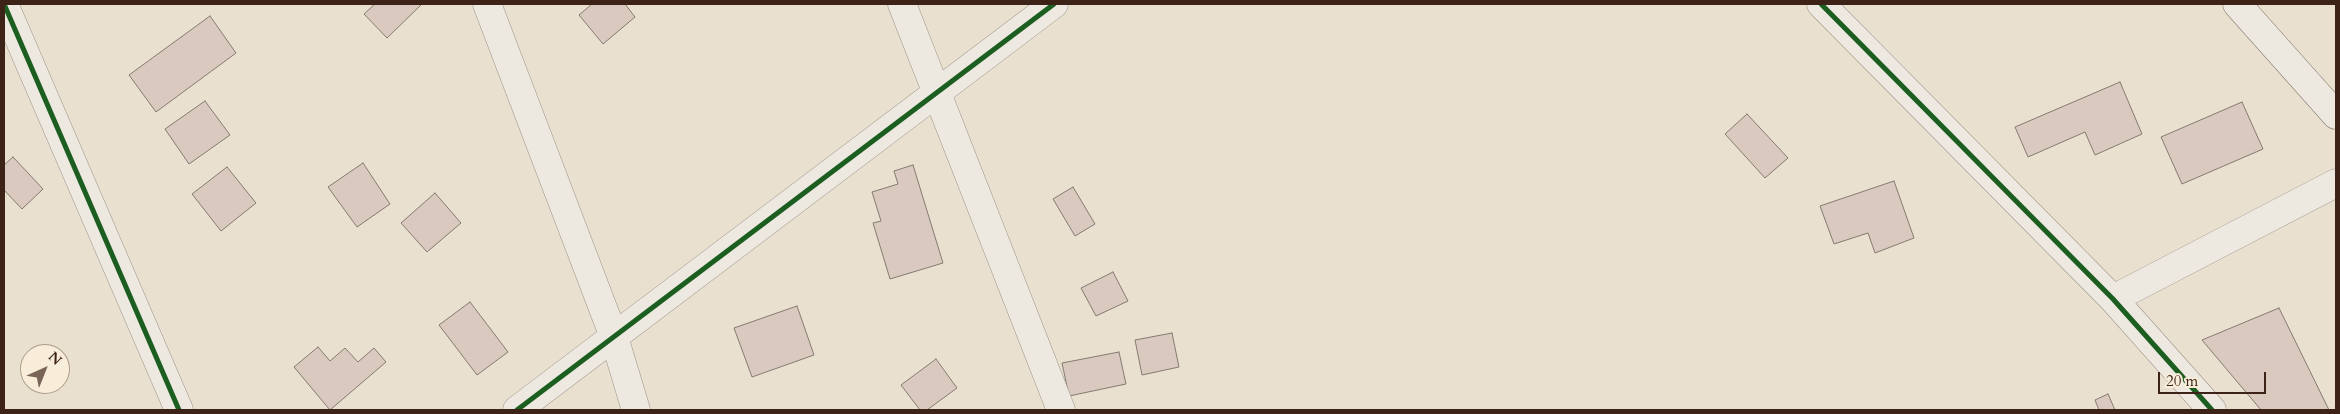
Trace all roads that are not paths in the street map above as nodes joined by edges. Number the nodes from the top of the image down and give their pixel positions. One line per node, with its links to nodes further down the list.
1 (4, 4): 12 (street)
2 (487, 4): 11 (street)
3 (902, 4): 7 (street)
4 (1054, 4): 7 (street)
5 (1821, 4): 10 (street)
6 (2237, 4): 8 (street)
7 (937, 92): 11 (street); 15 (street)
8 (2336, 115)
9 (2336, 183): 10 (street)
10 (2113, 299): 16 (street)
11 (614, 337): 13 (street); 14 (street)
12 (179, 410)
13 (517, 410)
14 (636, 410)
15 (1061, 410)
16 (2212, 410)

